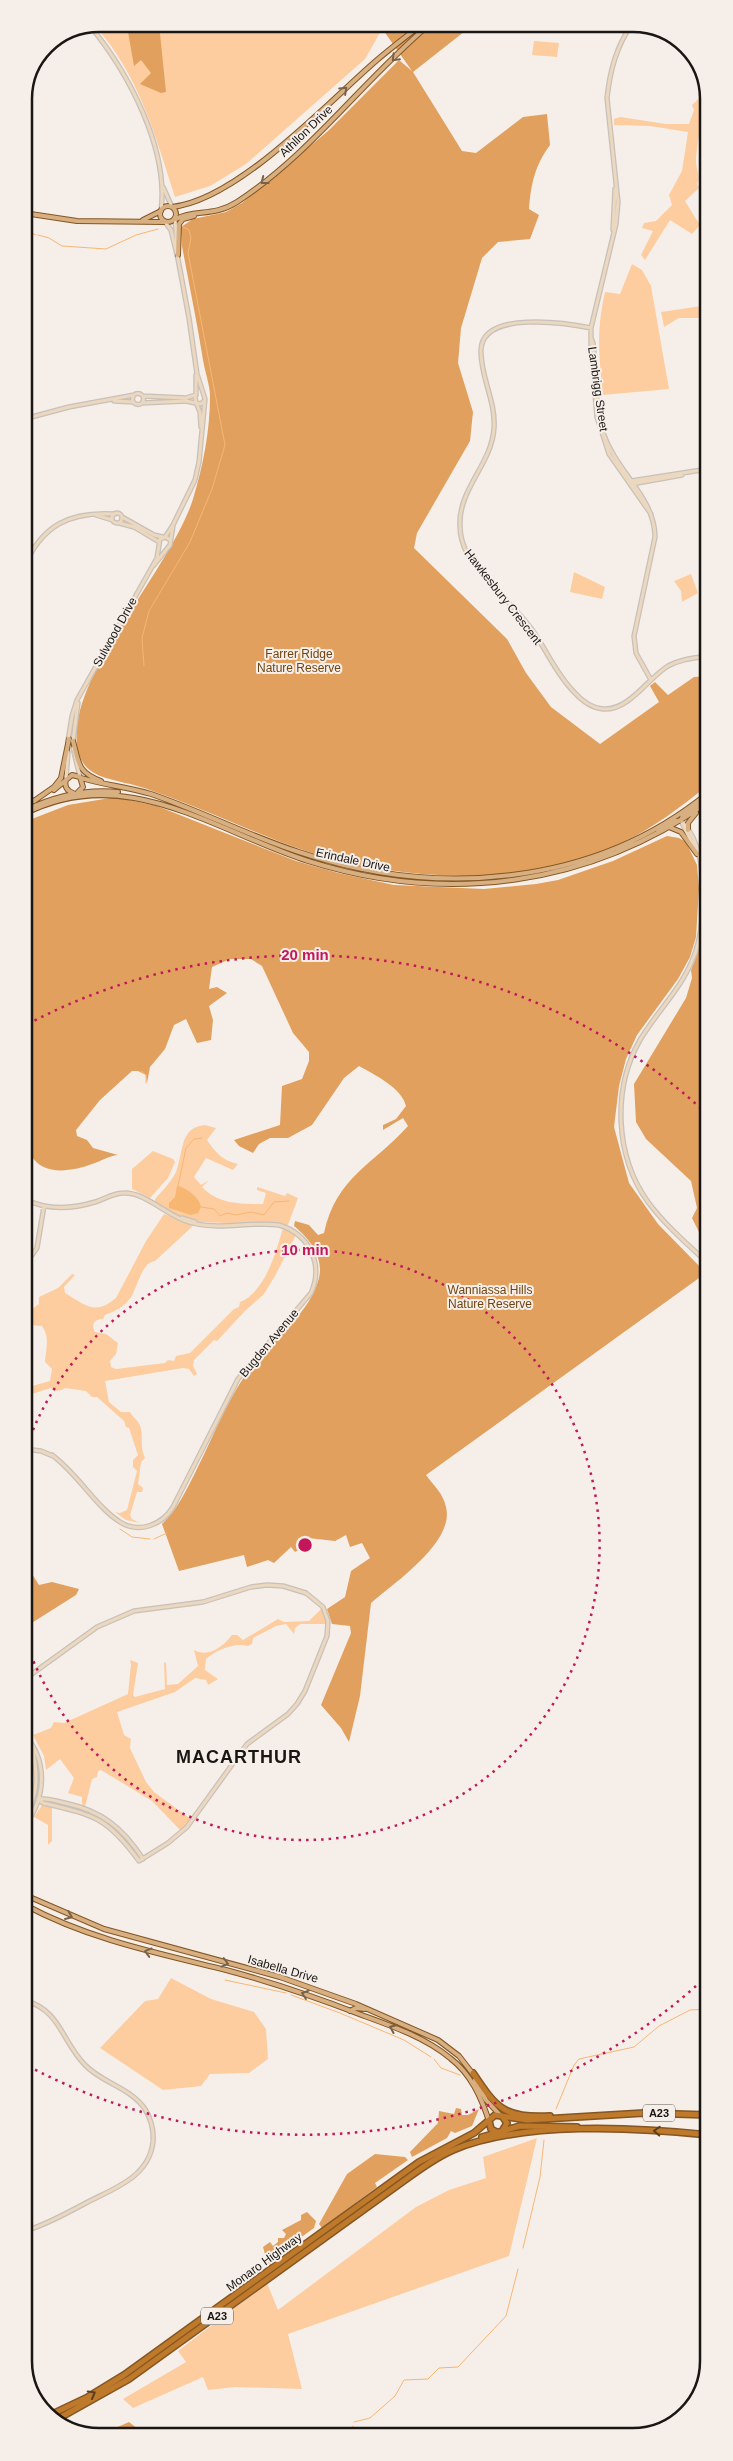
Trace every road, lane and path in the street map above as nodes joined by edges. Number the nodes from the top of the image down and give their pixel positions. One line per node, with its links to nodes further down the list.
1 (95, 33): 5 (street)
2 (411, 33): 6 (main road, Athllon Drive, one-way to 2)
3 (421, 33): 9 (main road, Athllon Drive, one-way to 9)
4 (626, 33): 14 (street, Lambrigg Street)
5 (162, 183): 6 (street); 7 (street)
6 (172, 207): 7 (main road); 10 (main road)
7 (161, 211): 11 (main road); 12 (main road)
8 (32, 214): 11 (main road)
9 (198, 214): 10 (main road, Athllon Drive); 13 (main road)
10 (175, 219): 12 (main road); 13 (street)
11 (141, 220): 12 (main road)
12 (165, 222): 13 (street)
13 (178, 257): 15 (street)
14 (591, 328): 28 (street, Lambrigg Street); 42 (street, Hawkesbury Crescent)
15 (196, 374): 16 (street); 18 (street)
16 (202, 394): 18 (street); 20 (street)
17 (134, 395): 19 (street); 21 (street); 22 (street)
18 (196, 395): 19 (street); 24 (street)
19 (143, 396): 23 (street)
20 (205, 400): 24 (street); 26 (street, Sulwood Drive)
21 (106, 401): 22 (street); 25 (street)
22 (133, 402): 23 (street)
23 (142, 403): 24 (street)
24 (196, 403): 26 (street, Sulwood Drive)
25 (32, 417)
26 (202, 428): 34 (street, Sulwood Drive)
27 (700, 470): 28 (street)
28 (630, 483): 42 (street, Lambrigg Street)
29 (115, 514): 30 (street); 31 (street); 32 (street)
30 (95, 515): 32 (street); 39 (street)
31 (122, 516): 33 (street); 35 (street)
32 (112, 520): 33 (street)
33 (119, 523): 37 (street)
34 (173, 525): 35 (street, Sulwood Drive); 36 (street, Sulwood Drive)
35 (164, 537): 36 (street); 37 (street, Sulwood Drive)
36 (170, 540): 38 (street, Sulwood Drive)
37 (159, 544): 38 (street); 40 (street, Sulwood Drive)
38 (168, 548): 40 (street, Sulwood Drive)
39 (32, 550)
40 (152, 567): 43 (street, Sulwood Drive)
41 (700, 657): 42 (street, Hawkesbury Crescent)
42 (651, 680)
43 (71, 740): 44 (street, Sulwood Drive); 45 (street, Sulwood Drive); 46 (main road); 50 (main road)
44 (80, 777): 45 (main road); 46 (main road, Erindale Drive); 47 (main road)
45 (66, 780): 47 (main road); 50 (main road)
46 (110, 785): 59 (main road, Erindale Drive)
47 (77, 792): 48 (main road); 53 (main road)
48 (138, 797): 54 (main road, Erindale Drive); 57 (main road, Erindale Drive)
49 (700, 800): 59 (main road, Erindale Drive)
50 (34, 801)
51 (700, 801): 56 (main road)
52 (700, 808): 56 (main road)
53 (32, 810)
54 (32, 810)
55 (700, 810): 58 (main road)
56 (680, 821): 57 (main road, Erindale Drive); 58 (street); 59 (main road); 60 (street)
57 (669, 828): 60 (main road)
58 (688, 830): 61 (street)
59 (638, 839)
60 (696, 854): 62 (street)
61 (700, 862)
62 (700, 864)
63 (700, 936): 67 (street)
64 (32, 1202): 65 (street, Bugden Avenue)
65 (44, 1206): 66 (street); 68 (street, Bugden Avenue)
66 (32, 1255)
67 (700, 1256)
68 (32, 1451)
69 (32, 1673): 81 (street)
70 (32, 1747): 73 (street)
71 (32, 1751): 72 (street)
72 (36, 1790): 74 (street); 76 (street)
73 (40, 1791): 74 (street); 75 (street)
74 (38, 1799): 75 (street); 77 (street); 78 (street); 79 (street)
75 (51, 1799): 81 (street)
76 (32, 1802)
77 (50, 1804): 79 (street); 81 (street)
78 (32, 1807)
79 (35, 1808): 80 (street)
80 (32, 1813)
81 (141, 1860)
82 (32, 1899): 84 (main road, Isabella Drive, one-way to 84)
83 (32, 1908): 87 (main road, Isabella Drive, one-way to 83)
84 (307, 1986): 87 (main road); 88 (main road, Isabella Drive)
85 (32, 2003): 99 (street)
86 (366, 2009): 87 (main road); 88 (main road); 89 (main road)
87 (350, 2011): 89 (main road, Isabella Drive)
88 (380, 2013): 90 (main road, Isabella Drive)
89 (372, 2019): 94 (main road, Isabella Drive, one-way to 89)
90 (473, 2073): 91 (highway); 92 (main road, Isabella Drive)
91 (608, 2114): 92 (highway, A23); 93 (highway, A23)
92 (501, 2115): 94 (highway, A23); 96 (highway)
93 (700, 2115)
94 (489, 2121): 96 (highway); 100 (highway, Monaro Highway / A23, one-way to 94)
95 (626, 2130): 96 (highway, Monaro Highway / A23); 97 (highway, Monaro Highway / A23, one-way to 95); 98 (highway, Monaro Highway / A23)
96 (500, 2132): 98 (highway, Monaro Highway / A23)
97 (700, 2134)
98 (431, 2162): 101 (highway, Monaro Highway / A23)
99 (32, 2228)
100 (55, 2412)
101 (62, 2417)

